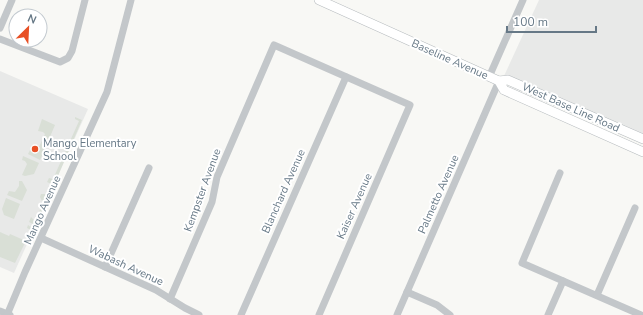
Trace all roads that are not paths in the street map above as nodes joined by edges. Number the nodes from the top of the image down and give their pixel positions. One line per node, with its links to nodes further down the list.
1 (12, 0): 6 (street)
2 (85, 0): 7 (street)
3 (131, 0): 16 (street, Mango Avenue)
4 (319, 0): 9 (main road, Baseline Avenue)
5 (523, 0): 9 (street)
6 (0, 28)
7 (0, 39)
8 (346, 77): 21 (street, Kempster Avenue); 26 (street, Blanchard Avenue); 27 (street, Kaiser Avenue)
9 (489, 77): 10 (main road, Baseline Avenue)
10 (499, 82): 11 (main road, West Base Line Road); 12 (main road, Baseline Avenue); 19 (street, Palmetto Avenue)
11 (643, 139)
12 (643, 152)
13 (149, 168): 17 (street)
14 (560, 173): 18 (street)
15 (635, 208): 20 (street)
16 (41, 238): 17 (street, Wabash Avenue); 24 (street, Mango Avenue)
17 (106, 267): 21 (street, Wabash Avenue)
18 (563, 281): 20 (street); 30 (street)
19 (407, 292): 28 (street, Palmetto Avenue); 29 (street)
20 (597, 295): 23 (street)
21 (170, 299): 25 (street, Wabash Avenue)
22 (0, 311): 24 (street)
23 (633, 313): 31 (street)
24 (8, 315)
25 (199, 315)
26 (241, 315)
27 (318, 315)
28 (397, 315)
29 (450, 315)
30 (548, 315)
31 (641, 315)

